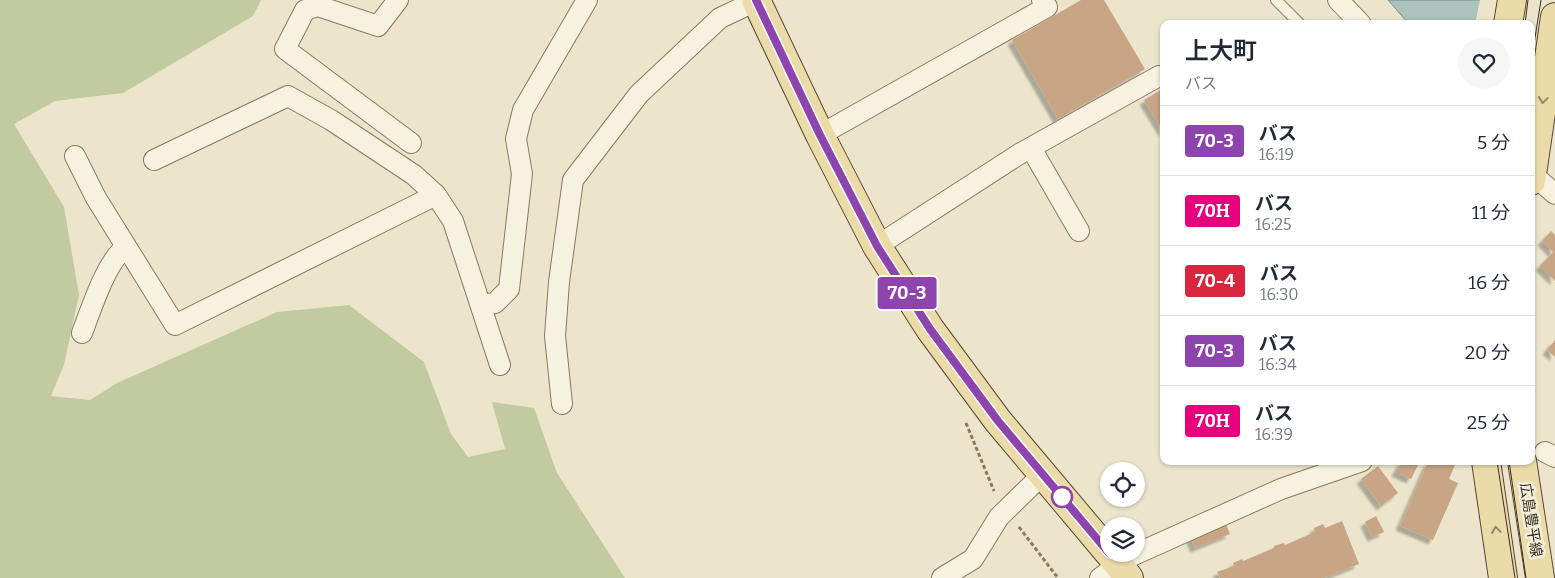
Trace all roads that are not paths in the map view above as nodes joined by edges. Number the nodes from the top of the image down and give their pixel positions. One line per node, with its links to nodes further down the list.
1 (398, 0): 14 (street)
2 (587, 0): 25 (street)
3 (756, 0): 13 (main road); 28 (street)
4 (1042, 0): 13 (street)
5 (1276, 0): 9 (lane)
6 (1338, 0): 10 (street)
7 (1512, 0): 11 (main road)
8 (1555, 17): 17 (main road, one-way to 17)
9 (1296, 20)
10 (1356, 20)
11 (1509, 20)
12 (1159, 76): 15 (street)
13 (820, 135): 23 (main road)
14 (411, 143)
15 (1031, 148): 22 (street); 23 (street)
16 (75, 156): 24 (street)
17 (1535, 156)
18 (154, 160): 21 (street)
19 (1535, 178): 20 (street)
20 (1555, 194)
21 (436, 195): 24 (street); 25 (street)
22 (1079, 231)
23 (877, 246): 32 (main road)
24 (126, 247): 26 (street)
25 (481, 305): 27 (street)
26 (82, 333)
27 (500, 365)
28 (562, 404)
29 (1541, 457): 36 (main road, 広島豊平線)
30 (1351, 465): 33 (street)
31 (1487, 465): 35 (main road, one-way to 31)
32 (1043, 474): 33 (main road); 34 (street)
33 (1113, 565)
34 (942, 578)
35 (1503, 578)
36 (1540, 578)

